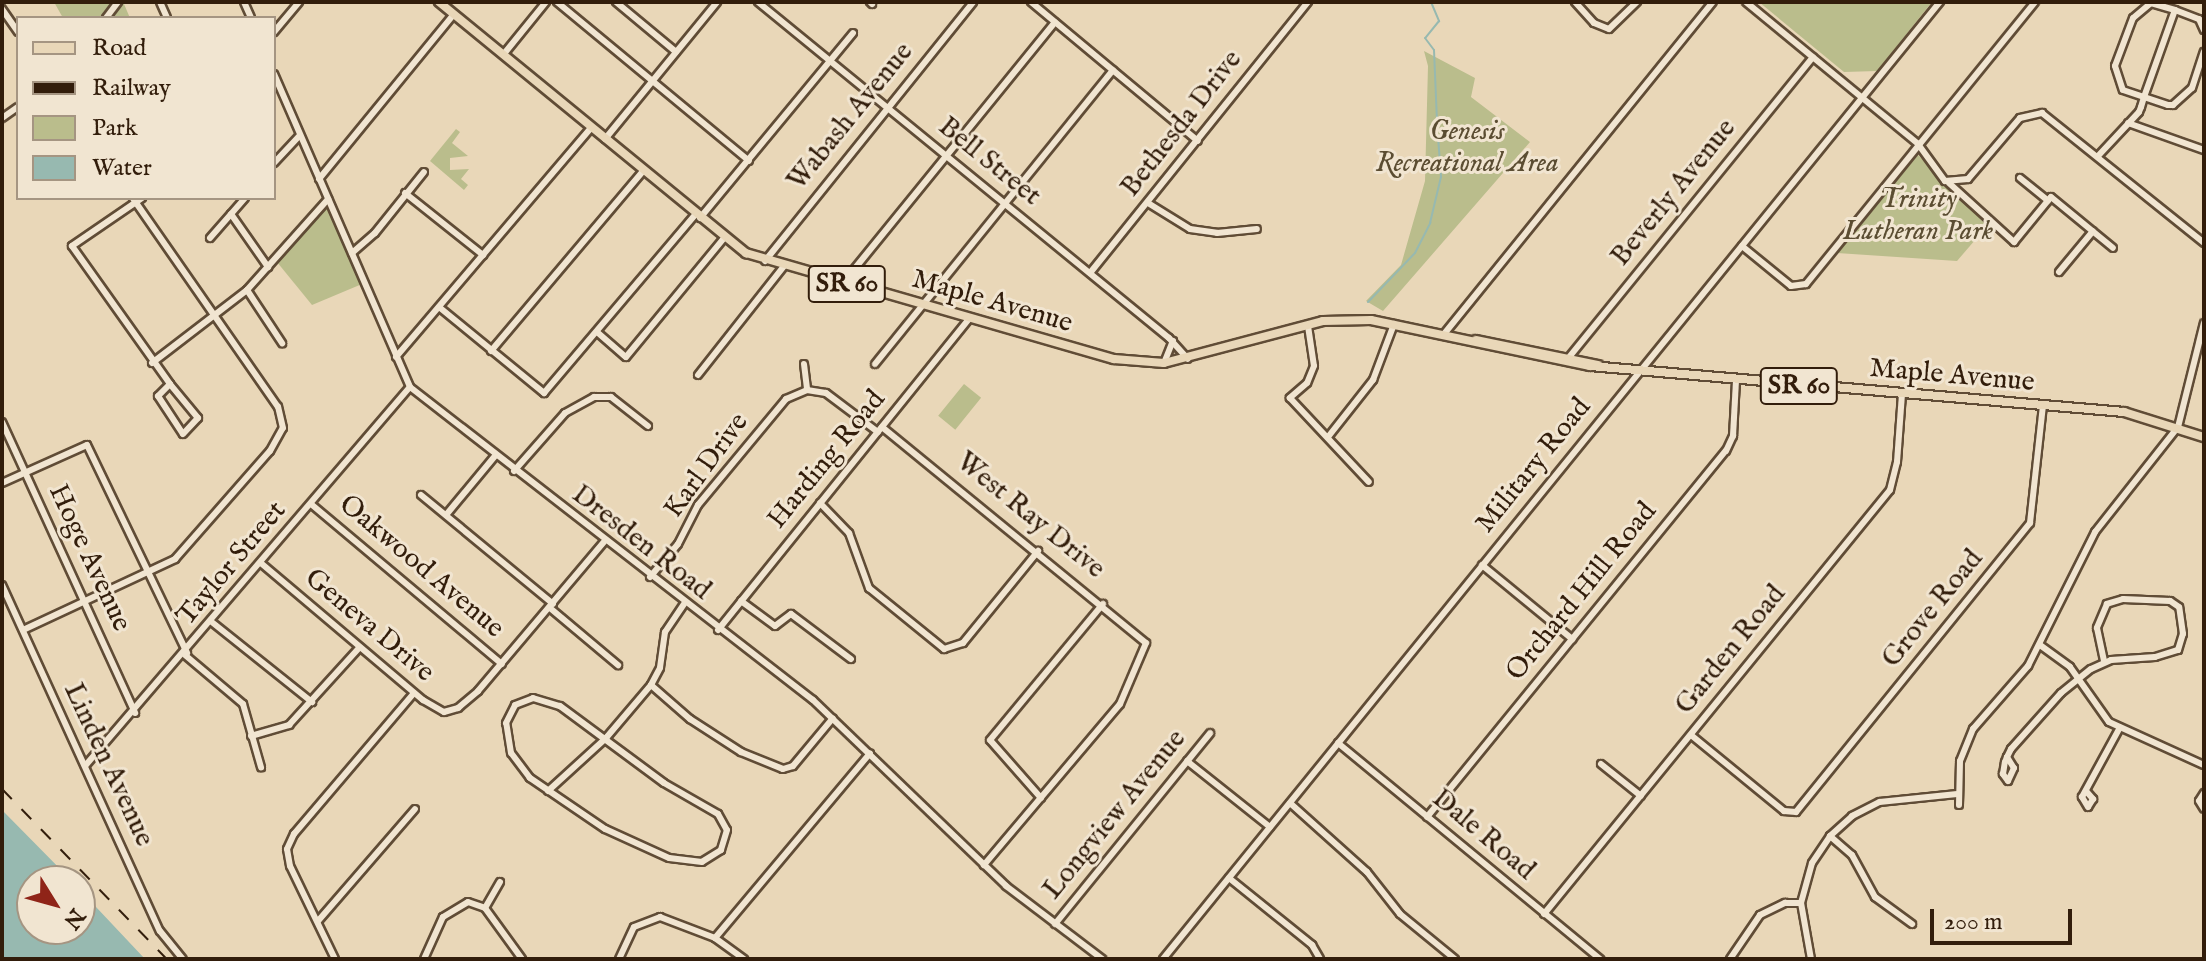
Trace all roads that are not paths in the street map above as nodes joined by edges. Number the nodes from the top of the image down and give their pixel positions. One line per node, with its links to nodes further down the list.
1 (299, 2): 25 (street)
2 (439, 2): 22 (main road, Maple Avenue / SR 60)
3 (546, 2): 30 (street)
4 (557, 2): 35 (street)
5 (616, 2): 28 (street)
6 (717, 2): 28 (street)
7 (758, 2): 32 (street, Bell Street)
8 (973, 2): 38 (street, Wabash Avenue)
9 (1031, 2): 20 (street)
10 (1048, 2): 20 (street)
11 (1308, 2): 43 (street, Bethesda Drive)
12 (1575, 2): 13 (street)
13 (1637, 2)
14 (1713, 2): 90 (street)
15 (1746, 2): 31 (street)
16 (1940, 2): 37 (street, Military Road)
17 (2035, 2): 44 (street)
18 (2151, 3): 21 (street); 36 (street)
19 (2, 9): 24 (street)
20 (1041, 10): 23 (street)
21 (2175, 10): 26 (street); 36 (street)
22 (454, 14): 30 (main road, Maple Avenue / SR 60); 53 (street)
23 (1055, 22): 33 (street); 46 (street)
24 (16, 29)
25 (276, 30)
26 (2204, 30)
27 (853, 33): 32 (street)
28 (676, 52): 35 (street)
29 (2204, 52): 36 (street)
30 (503, 55): 40 (main road, Maple Avenue / SR 60)
31 (1813, 57): 37 (street); 96 (street, Beverly Avenue)
32 (830, 60): 38 (street, Bell Street); 49 (street)
33 (1113, 70): 43 (street); 61 (street)
34 (276, 79): 41 (street, Dresden Road)
35 (653, 81): 42 (street); 49 (street)
36 (2144, 97): 39 (street)
37 (1863, 98): 44 (street); 70 (street, Military Road)
38 (887, 107): 46 (street, Bell Street); 74 (street, Wabash Avenue)
39 (2128, 123): 45 (street); 47 (street)
40 (591, 128): 42 (main road, Maple Avenue / SR 60); 73 (street)
41 (299, 136): 48 (street); 53 (street, Dresden Road)
42 (605, 139): 50 (main road, Maple Avenue / SR 60)
43 (1198, 141): 62 (street, Bethesda Drive)
44 (1918, 144): 54 (street); 70 (street)
45 (2204, 150)
46 (946, 155): 61 (street, Bell Street); 79 (street)
47 (2098, 156): 54 (street); 69 (street)
48 (276, 161)
49 (749, 161): 64 (street)
50 (643, 171): 64 (main road, Maple Avenue / SR 60); 95 (street)
51 (424, 172): 55 (street)
52 (2020, 178): 60 (street)
53 (319, 179): 56 (street, Dresden Road)
54 (1949, 183): 60 (street)
55 (405, 193): 72 (street); 73 (street)
56 (328, 199): 72 (street, Dresden Road); 76 (street)
57 (136, 200): 99 (street)
58 (138, 200): 83 (street)
59 (243, 200): 63 (street)
60 (2048, 201): 66 (street)
61 (1005, 203): 78 (street, Bell Street); 81 (street)
62 (1148, 203): 65 (street); 78 (street, Bethesda Drive)
63 (231, 214): 67 (street); 76 (street)
64 (698, 216): 68 (main road, Maple Avenue / SR 60); 89 (street)
65 (1257, 229)
66 (2093, 231): 71 (street); 77 (street)
67 (210, 238)
68 (724, 238): 74 (main road, Maple Avenue / SR 60); 89 (street)
69 (2204, 243)
70 (1742, 246): 104 (street, Military Road)
71 (2113, 248)
72 (352, 253): 97 (street, Dresden Road)
73 (483, 255): 82 (street)
74 (765, 261): 75 (main road, Maple Avenue / SR 60)
75 (784, 266): 79 (main road, Maple Avenue / SR 60); 105 (street)
76 (268, 267): 80 (street)
77 (2059, 272)
78 (1090, 273): 93 (street, Bell Street)
79 (843, 283): 81 (main road, Maple Avenue / SR 60)
80 (247, 290): 83 (street); 94 (street)
81 (923, 305): 84 (main road, Maple Avenue / SR 60); 102 (street)
82 (439, 307): 95 (street); 97 (street)
83 (213, 314): 99 (street); 131 (street)
84 (970, 318): 100 (main road, Maple Avenue / SR 60); 115 (street, Harding Road)
85 (1382, 322): 87 (main road, Maple Avenue / SR 60); 88 (main road, Maple Avenue / SR 60); 91 (street)
86 (2204, 323): 114 (street)
87 (1394, 324): 90 (main road, Maple Avenue / SR 60); 91 (street)
88 (1308, 326): 98 (main road, Maple Avenue / SR 60); 116 (street)
89 (597, 332): 95 (street)
90 (1444, 334): 92 (main road, Maple Avenue / SR 60)
91 (1387, 335): 116 (street)
92 (1476, 340): 96 (main road, Maple Avenue / SR 60); 103 (main road, Maple Avenue / SR 60)
93 (1173, 341): 98 (street, Bell Street); 100 (street)
94 (282, 343)
95 (491, 351)
96 (1570, 356): 103 (main road, Maple Avenue / SR 60)
97 (396, 357): 108 (street, Dresden Road)
98 (1188, 359): 100 (main road, Maple Avenue / SR 60)
99 (152, 363): 107 (street)
100 (1164, 363)
101 (804, 364): 109 (street)
102 (875, 364)
103 (1598, 365): 104 (main road, Maple Avenue / SR 60)
104 (1639, 373): 106 (main road, Maple Avenue / SR 60); 130 (street, Military Road)
105 (698, 375)
106 (1736, 381): 110 (main road, Maple Avenue / SR 60); 142 (street, Orchard Hill Road)
107 (170, 384): 107 (street)
108 (410, 387): 118 (street, Dresden Road); 125 (street, Taylor Street)
109 (807, 390): 115 (street); 132 (street, Karl Drive)
110 (1902, 394): 111 (main road, Maple Avenue / SR 60); 158 (street, Garden Road)
111 (2043, 405): 114 (main road, Maple Avenue / SR 60); 158 (street, Grove Road)
112 (2, 422): 120 (street, Hoge Avenue)
113 (648, 426): 119 (street)
114 (2178, 427): 117 (main road, Maple Avenue / SR 60); 143 (street)
115 (880, 429): 124 (street, Harding Road); 128 (street, West Ray Drive)
116 (1328, 437): 121 (street)
117 (2204, 437)
118 (495, 456): 119 (street, Dresden Road); 126 (street)
119 (514, 471): 127 (street, Dresden Road)
120 (26, 472): 122 (street); 131 (street); 135 (street, Hoge Avenue)
121 (1369, 482)
122 (2, 483)
123 (421, 495): 126 (street)
124 (820, 503): 128 (street); 134 (street, Harding Road)
125 (311, 504): 129 (street, Taylor Street); 148 (street, Oakwood Avenue)
126 (446, 515): 138 (street)
127 (604, 542): 132 (street, Dresden Road); 138 (street)
128 (1038, 551): 137 (street, West Ray Drive)
129 (262, 564): 139 (street, Taylor Street); 144 (street, Geneva Drive)
130 (1482, 565): 142 (street); 161 (street, Military Road)
131 (146, 574): 135 (street); 145 (street)
132 (650, 577): 136 (street, Dresden Road)
133 (2, 585): 140 (street, Linden Avenue)
134 (741, 601): 141 (street, Harding Road); 146 (street)
135 (85, 602): 140 (street); 154 (street, Hoge Avenue)
136 (684, 604): 141 (street, Dresden Road); 151 (street)
137 (1103, 604): 174 (street, West Ray Drive); 174 (street)
138 (551, 606): 148 (street); 149 (street)
139 (213, 623): 145 (street, Taylor Street); 153 (street)
140 (23, 630): 167 (street, Linden Avenue)
141 (718, 630): 155 (street, Dresden Road)
142 (1572, 639): 179 (street, Orchard Hill Road)
143 (2040, 645): 150 (street); 172 (street)
144 (360, 647): 152 (street, Geneva Drive); 153 (street)
145 (186, 654): 154 (street, Taylor Street); 159 (street)
146 (851, 659)
147 (2104, 662): 147 (street); 150 (street)
148 (502, 664): 152 (street, Geneva Drive)
149 (618, 665)
150 (2079, 678): 156 (street); 163 (street)
151 (651, 685): 155 (street); 160 (street)
152 (414, 693): 188 (street)
153 (312, 702): 159 (street)
154 (135, 713): 167 (street, Taylor Street)
155 (833, 718): 162 (street, Dresden Road)
156 (2119, 729): 165 (street); 170 (street)
157 (1210, 733): 164 (street, Longview Avenue)
158 (1691, 735): 173 (street, Garden Road)
159 (251, 736): 168 (street)
160 (606, 738): 169 (street); 169 (street); 169 (street)
161 (1338, 743): 175 (street, Military Road); 179 (street, Dale Road)
162 (870, 753): 182 (street, Dresden Road); 191 (street)
163 (2007, 757)
164 (1187, 761): 180 (street); 189 (street, Longview Avenue)
165 (2203, 761)
166 (1601, 764): 173 (street)
167 (85, 766): 192 (street, Linden Avenue)
168 (261, 767)
169 (548, 791)
170 (2086, 791)
171 (2204, 793): 178 (street)
172 (1957, 794): 176 (street); 181 (street)
173 (1641, 796): 187 (street, Garden Road)
174 (1041, 798): 182 (street)
175 (1290, 803): 180 (street, Military Road); 201 (street)
176 (1959, 805)
177 (415, 809): 188 (street)
178 (2204, 809)
179 (1427, 817): 187 (street, Dale Road)
180 (1270, 827): 183 (street, Military Road)
181 (1830, 836): 185 (street); 190 (street)
182 (984, 865): 189 (street, Dresden Road)
183 (1229, 878): 199 (street, Military Road); 200 (street)
184 (500, 882): 186 (street)
185 (1801, 903): 203 (street); 204 (street)
186 (485, 908): 194 (street); 195 (street)
187 (1544, 914): 202 (street, Dale Road)
188 (318, 921): 193 (street)
189 (1055, 924): 198 (street, Dresden Road)
190 (1912, 924)
191 (715, 938): 196 (street); 197 (street)
192 (183, 959)
193 (335, 959)
194 (424, 959)
195 (522, 959)
196 (619, 959)
197 (744, 959)
198 (1102, 959)
199 (1163, 959)
200 (1320, 959)
201 (1455, 959)
202 (1600, 959)
203 (1730, 959)
204 (1811, 959)

